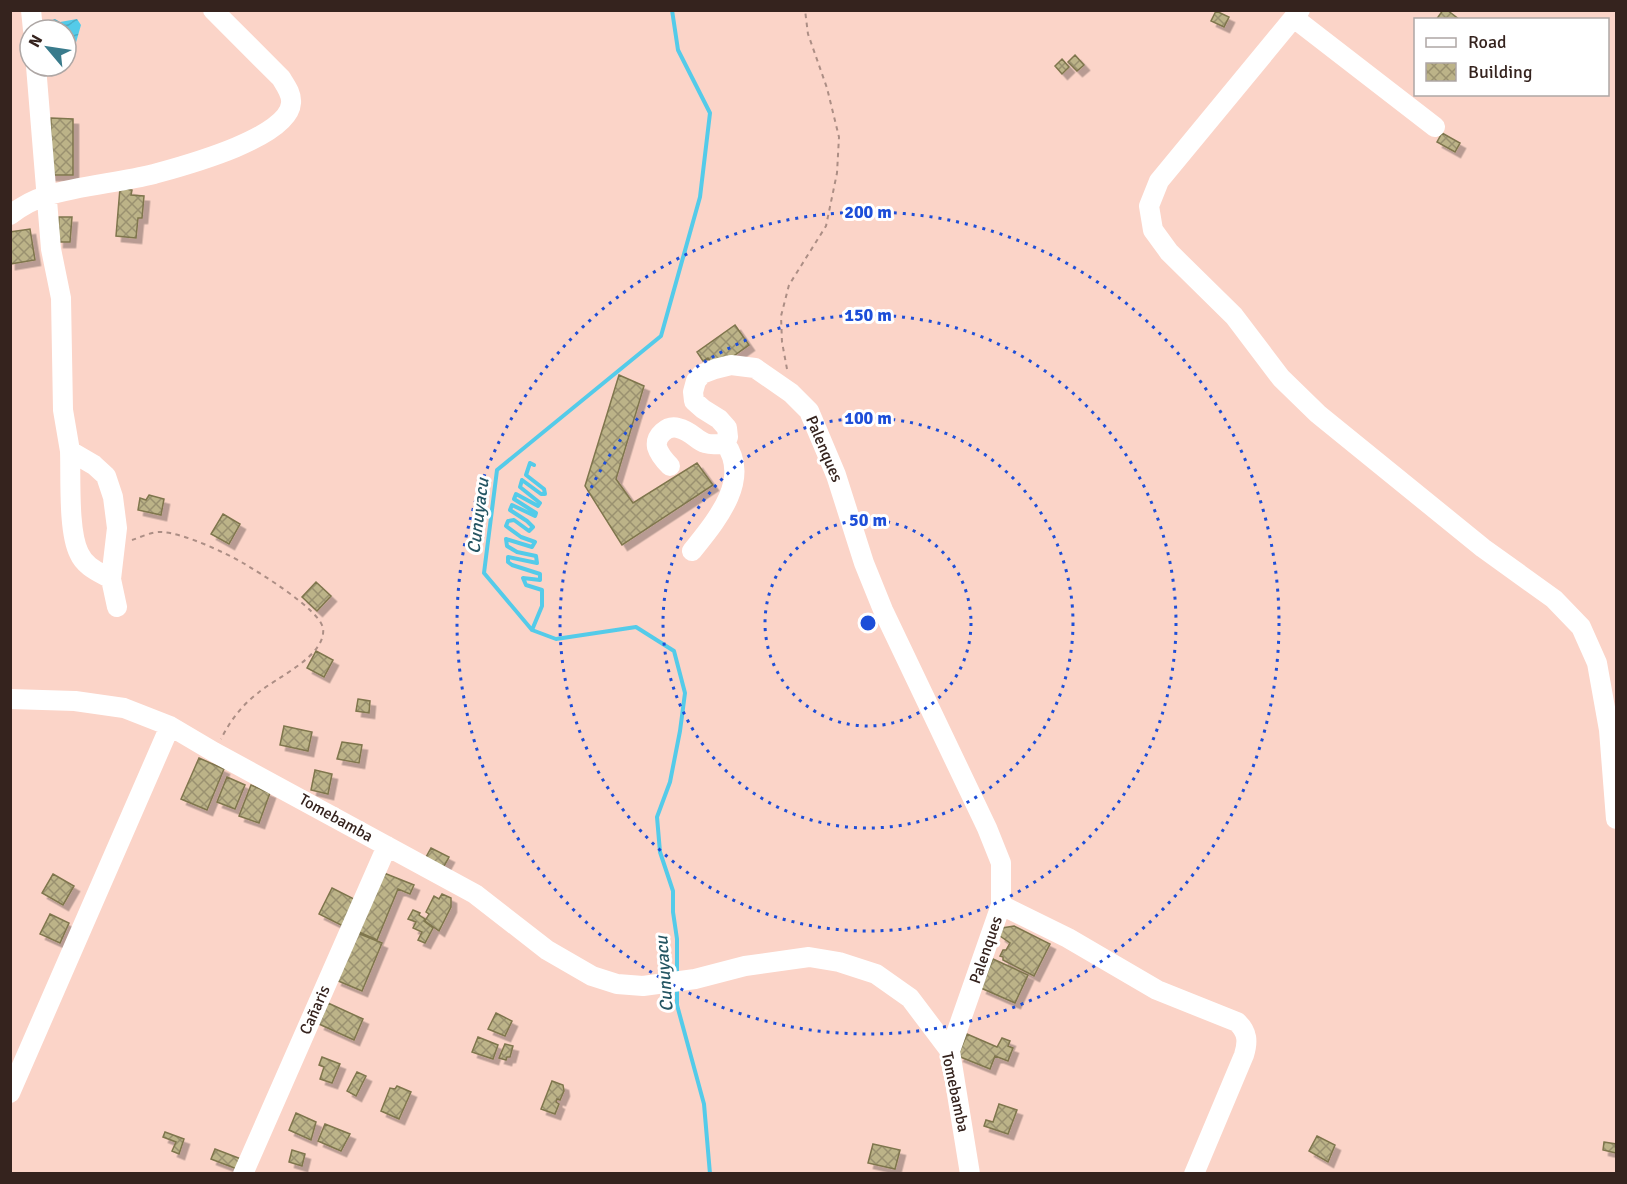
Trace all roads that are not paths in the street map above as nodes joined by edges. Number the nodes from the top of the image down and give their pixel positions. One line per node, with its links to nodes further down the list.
1 (198, 10): 2 (street)
2 (216, 14): 6 (street)
3 (1297, 14): 5 (street); 16 (street)
4 (37, 78): 6 (street)
5 (1435, 126)
6 (48, 195): 7 (street); 9 (street)
7 (10, 215)
8 (725, 443): 10 (street); 11 (street); 18 (street, Palenques)
9 (70, 451): 12 (street); 12 (street)
10 (670, 466)
11 (692, 551)
12 (111, 579): 13 (street)
13 (117, 607)
14 (10, 699): 15 (street, Tomebamba)
15 (170, 726): 17 (street, Tomebamba); 20 (street)
16 (1617, 819)
17 (387, 846): 19 (street, Tomebamba); 21 (street, Cañaris)
18 (1001, 906): 19 (street, Palenques); 23 (street)
19 (950, 1052): 22 (street, Tomebamba)
20 (10, 1093)
21 (243, 1173)
22 (970, 1173)
23 (1194, 1173)

